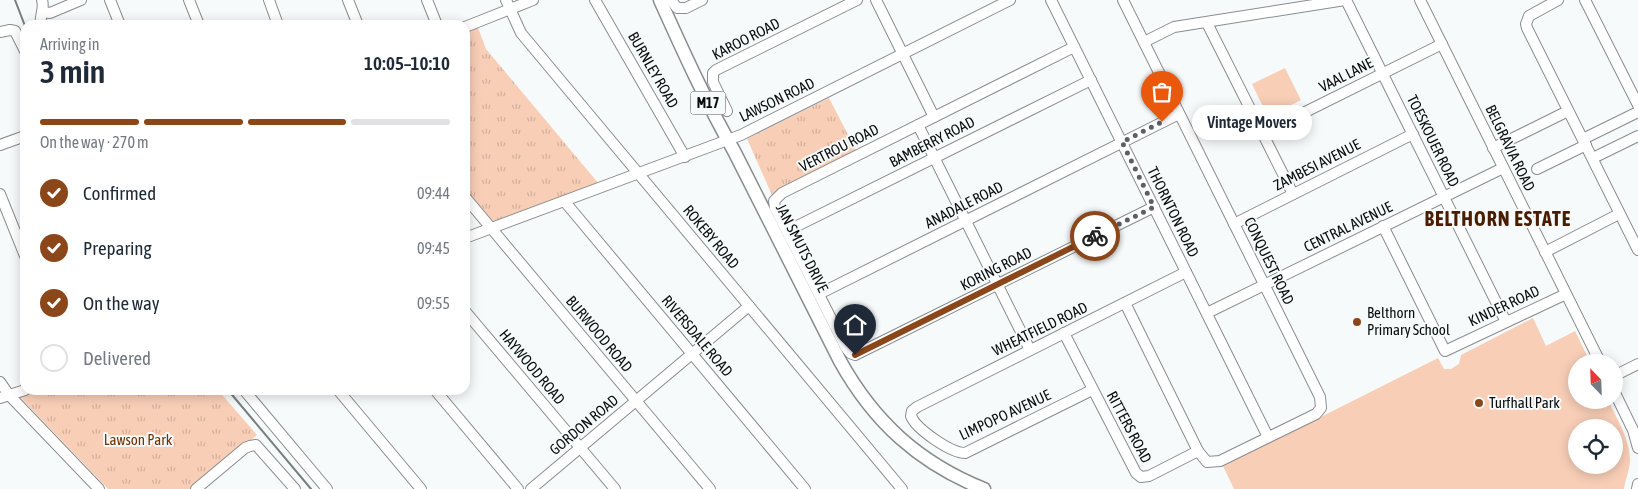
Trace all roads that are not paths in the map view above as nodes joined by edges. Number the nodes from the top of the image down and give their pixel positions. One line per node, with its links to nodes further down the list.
1 (42, 0): 23 (street)
2 (81, 0): 23 (street)
3 (110, 0): 25 (street)
4 (189, 0): 26 (street)
5 (268, 0): 27 (street)
6 (348, 0): 28 (street)
7 (427, 0): 29 (street)
8 (533, 0): 22 (street)
9 (595, 0): 56 (street, BURNLEY ROAD)
10 (660, 0): 51 (main road, JAN SMUTS DRIVE / M17)
11 (672, 0): 12 (street)
12 (702, 0)
13 (857, 0): 41 (street, KAROO ROAD)
14 (876, 0): 37 (street)
15 (1010, 0): 37 (street, LAWSON ROAD)
16 (1051, 0): 36 (street, THORNTON ROAD)
17 (1123, 0): 34 (street, CONQUEST ROAD)
18 (1345, 0): 30 (street); 38 (street, TOESKOUER ROAD)
19 (1420, 0): 35 (street, BELGRAVIA ROAD)
20 (1558, 0): 42 (street)
21 (1585, 0): 40 (street)
22 (508, 5): 31 (street); 61 (street, ROKEBY ROAD)
23 (43, 12): 24 (street)
24 (40, 20)
25 (118, 20)
26 (197, 20)
27 (276, 20)
28 (356, 20)
29 (435, 20)
30 (1207, 22): 34 (street); 47 (street)
31 (470, 24)
32 (0, 32): 33 (street)
33 (20, 41)
34 (1144, 42): 44 (street, CONQUEST ROAD)
35 (1442, 44): 38 (street, VAAL LANE); 55 (street, BELGRAVIA ROAD)
36 (1074, 47): 39 (street, THORNTON ROAD); 45 (street, VERTROU ROAD)
37 (902, 54): 45 (street); 51 (street, LAWSON ROAD)
38 (1382, 73): 47 (street, VAAL LANE); 48 (street, TOESKOUER ROAD)
39 (1091, 80): 52 (street, THORNTON ROAD); 57 (street, BAMBERRY ROAD)
40 (1638, 105)
41 (727, 111)
42 (1568, 111): 53 (street); 55 (street)
43 (1638, 112): 53 (street)
44 (1179, 114): 52 (street, ANADALE ROAD); 71 (street, CONQUEST ROAD)
45 (934, 117): 46 (street, VERTROU ROAD)
46 (918, 125): 57 (street); 74 (street, VERTROU ROAD)
47 (1263, 133): 63 (street)
48 (1413, 134): 63 (street, ZAMBESI AVENUE); 64 (street, TOESKOUER ROAD)
49 (1638, 136): 58 (street)
50 (20, 138): 54 (street)
51 (728, 140): 56 (street, LAWSON ROAD); 122 (main road, JAN SMUTS DRIVE / M17)
52 (1122, 142): 67 (street, THORNTON ROAD); 70 (street, ANADALE ROAD)
53 (1585, 142): 58 (street); 60 (street)
54 (0, 145)
55 (1493, 148): 59 (street, BELGRAVIA ROAD)
56 (685, 156): 61 (street, LAWSON ROAD)
57 (934, 158): 70 (street); 74 (street, BAMBERRY ROAD)
58 (1593, 158): 69 (street)
59 (1503, 168): 64 (street, CENTRAL AVENUE); 78 (street, BELGRAVIA ROAD)
60 (1537, 169)
61 (638, 174): 65 (street, LAWSON ROAD); 85 (street, ROKEBY ROAD)
62 (0, 194): 68 (street)
63 (1293, 194): 71 (street, ZAMBESI AVENUE)
64 (1444, 196): 72 (street, CENTRAL AVENUE); 88 (street, TOESKOUER ROAD)
65 (564, 202): 73 (street, LAWSON ROAD); 91 (street, RIVERSDALE ROAD)
66 (470, 204): 73 (street, BURWOOD ROAD)
67 (1154, 207): 79 (street, THORNTON ROAD); 80 (street, KORING ROAD)
68 (3, 211): 76 (street)
69 (1619, 214): 77 (street); 78 (street)
70 (965, 221): 80 (street); 82 (street, ANADALE ROAD)
71 (1234, 224): 81 (street, CONQUEST ROAD)
72 (1383, 226): 81 (street, CENTRAL AVENUE); 88 (street, KINDER ROAD)
73 (492, 229): 75 (street, LAWSON ROAD); 103 (street, BURWOOD ROAD)
74 (788, 231): 82 (street, VERTROU ROAD)
75 (470, 236)
76 (20, 246)
77 (1638, 250)
78 (1545, 252): 83 (street, BELGRAVIA ROAD)
79 (1186, 272): 84 (street, WHEATFIELD ROAD); 86 (street, THORNTON ROAD)
80 (998, 285): 90 (street); 92 (street, KORING ROAD)
81 (1264, 285): 86 (street, CENTRAL AVENUE); 106 (street, CONQUEST ROAD)
82 (819, 294): 92 (street, VERTROU ROAD)
83 (1566, 294): 88 (street, KINDER ROAD); 93 (street, BELGRAVIA ROAD)
84 (1125, 303): 89 (street, WHEATFIELD ROAD); 109 (street)
85 (749, 306): 91 (street, GORDON ROAD); 121 (street, ROKEBY ROAD)
86 (1207, 313): 106 (street, THORNTON ROAD)
87 (470, 317): 107 (street, HAYWOOD ROAD)
88 (1506, 322)
89 (1064, 333): 90 (street, WHEATFIELD ROAD); 97 (street, RITTERS ROAD)
90 (1030, 350): 105 (street, WHEATFIELD ROAD)
91 (692, 354): 103 (street, GORDON ROAD); 120 (street, RIVERSDALE ROAD)
92 (852, 354)
93 (1596, 354)
94 (1638, 364): 95 (street)
95 (1623, 372)
96 (0, 382): 102 (street)
97 (1092, 390): 105 (street, LIMPOPO AVENUE); 109 (street, RITTERS ROAD)
98 (20, 392): 102 (street)
99 (248, 395): 114 (street)
100 (342, 395): 115 (street)
101 (439, 395): 116 (street)
102 (5, 397): 112 (street)
103 (636, 401): 107 (street, GORDON ROAD); 119 (street, BURWOOD ROAD)
104 (1623, 409): 108 (street)
105 (911, 416)
106 (1268, 437): 109 (street, CONQUEST ROAD)
107 (580, 448): 117 (street, GORDON ROAD); 118 (street, HAYWOOD ROAD)
108 (1638, 448)
109 (1198, 452)
110 (1638, 484): 123 (street)
111 (199, 488): 113 (street)
112 (99, 489)
113 (294, 489)
114 (327, 489)
115 (421, 489)
116 (518, 489)
117 (531, 489)
118 (615, 489)
119 (710, 489)
120 (805, 489)
121 (902, 489)
122 (984, 489)
123 (1637, 489)

